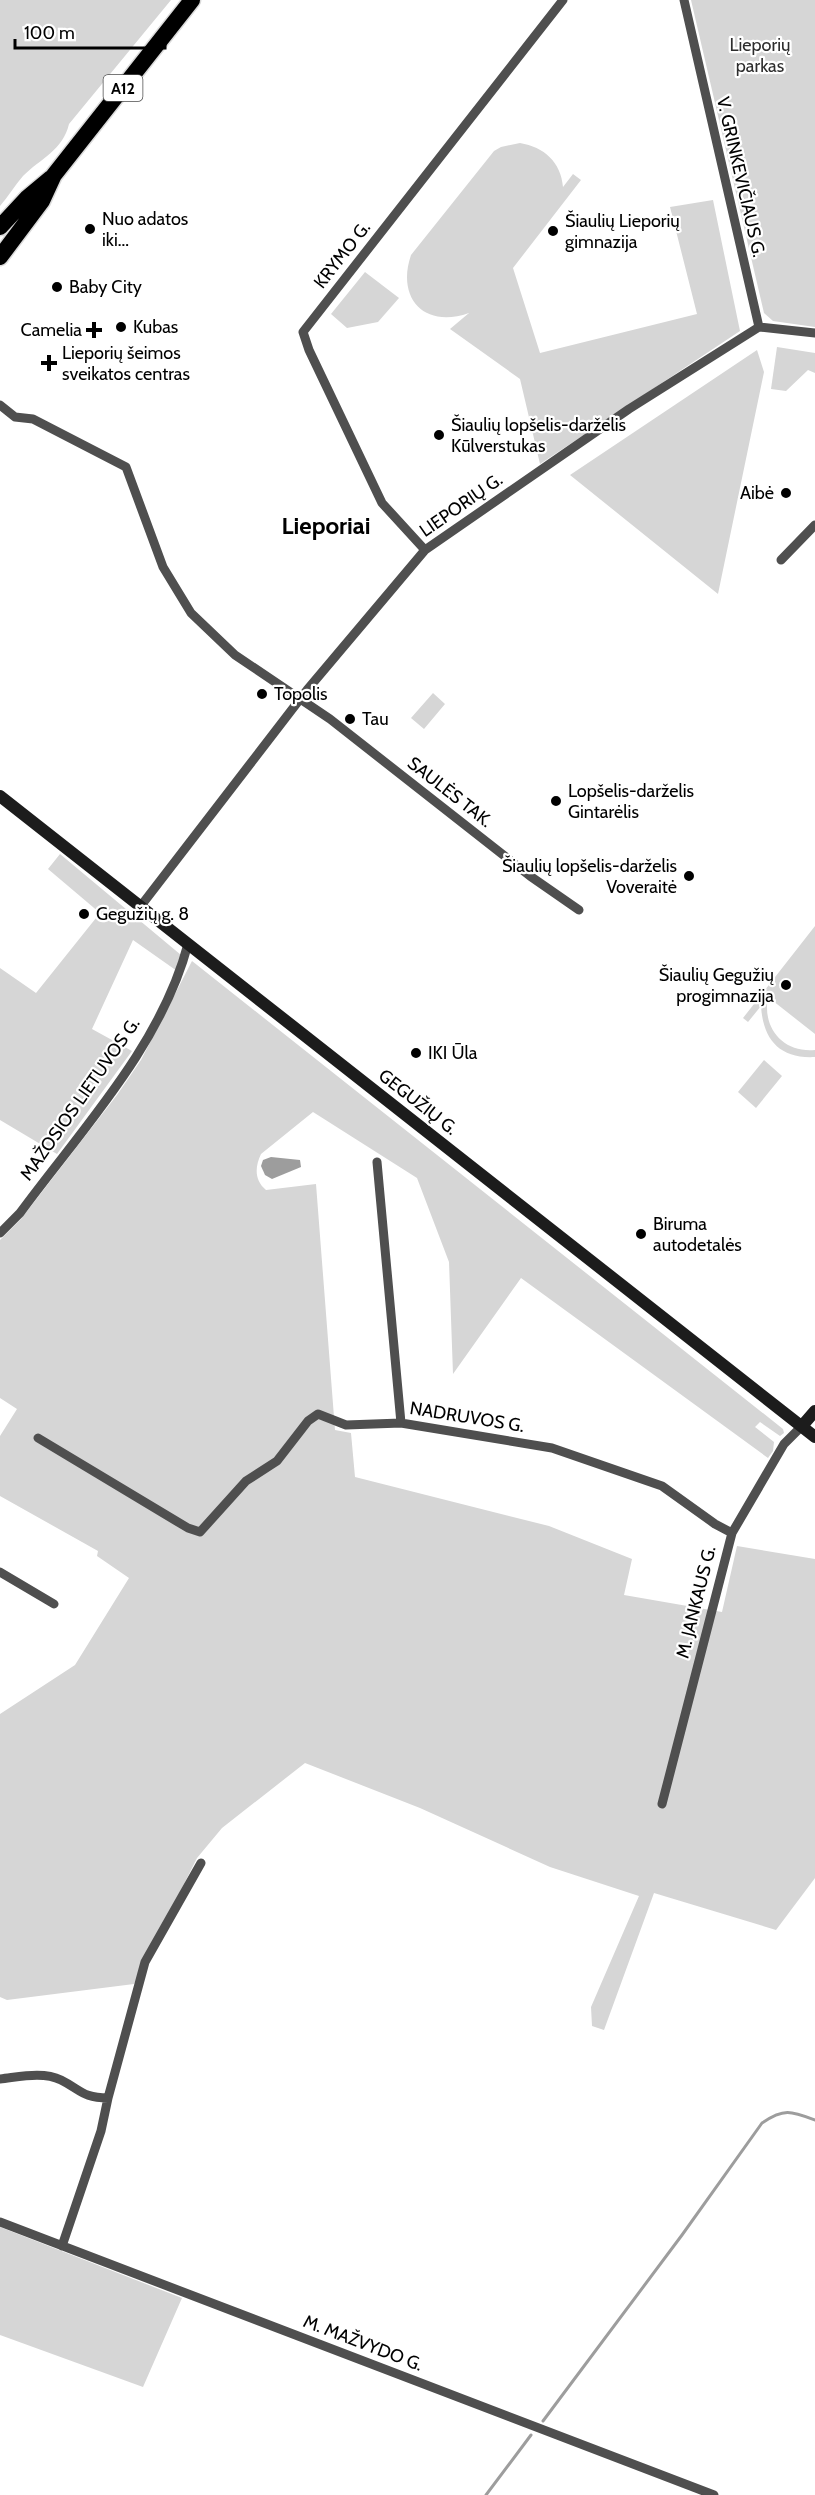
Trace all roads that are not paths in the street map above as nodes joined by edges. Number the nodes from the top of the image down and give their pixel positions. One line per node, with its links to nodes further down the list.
1 (192, 0): 4 (highway, A12)
2 (563, 0): 11 (street, KRYMO G.)
3 (684, 0): 7 (street, V. GRINKEVIČIAUS G.)
4 (54, 176): 5 (highway, A12); 6 (highway, A12)
5 (0, 227)
6 (0, 256)
7 (759, 327): 8 (street); 11 (street, LIEPORIŲ G.)
8 (815, 333)
9 (0, 405): 13 (street, SAULĖS TAK.)
10 (815, 525): 12 (street)
11 (425, 550): 13 (street, LIEPORIŲ G.)
12 (781, 560)
13 (300, 700): 15 (street, LIEPORIŲ G.); 16 (street, SAULĖS TAK.)
14 (0, 796): 15 (main road, GEGUŽIŲ G.)
15 (140, 907): 17 (main road, GEGUŽIŲ G.)
16 (579, 910)
17 (188, 944): 19 (street, MAŽOSIOS LIETUVOS G.); 22 (main road, GEGUŽIŲ G.)
18 (377, 1162): 21 (street)
19 (0, 1233)
20 (815, 1411): 22 (main road)
21 (401, 1423): 24 (street, NADRUVOS G.); 25 (street, NADRUVOS G.)
22 (802, 1426): 23 (main road, GEGUŽIŲ G.); 25 (street, M. JANKAUS G.)
23 (815, 1437)
24 (39, 1438)
25 (732, 1533): 28 (street, M. JANKAUS G.)
26 (0, 1572): 27 (street)
27 (54, 1604)
28 (662, 1804)
29 (201, 1863): 31 (street)
30 (0, 2079): 31 (street)
31 (108, 2098): 33 (street)
32 (0, 2222): 33 (street, M. MAŽVYDO G.)
33 (62, 2246): 34 (street, M. MAŽVYDO G.)
34 (714, 2495)

